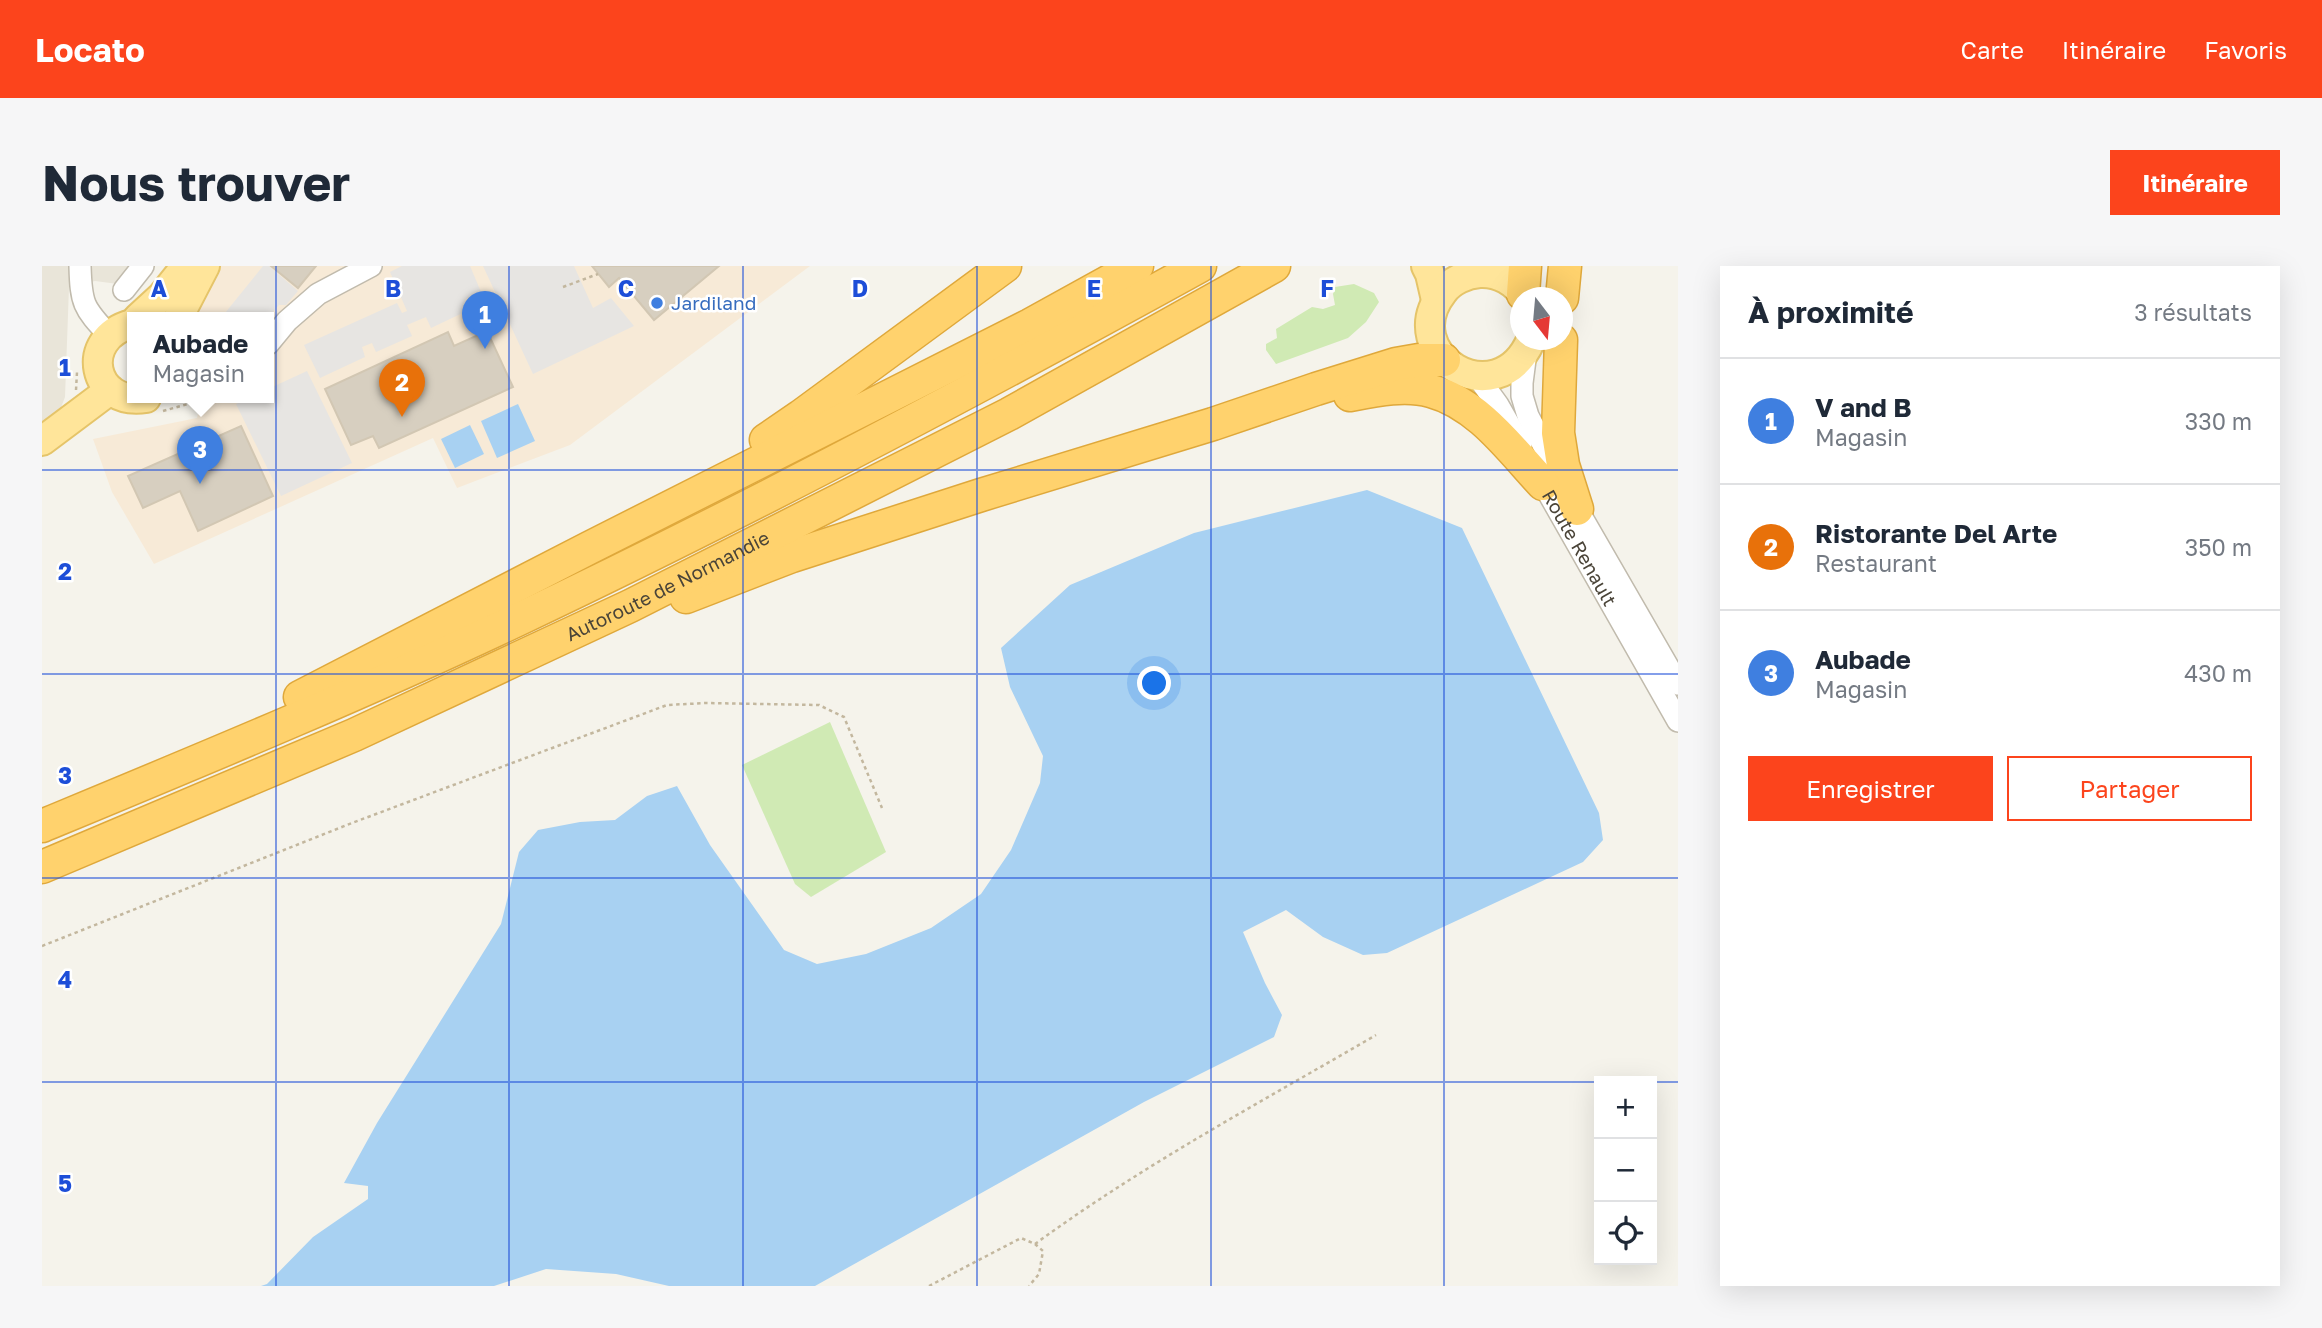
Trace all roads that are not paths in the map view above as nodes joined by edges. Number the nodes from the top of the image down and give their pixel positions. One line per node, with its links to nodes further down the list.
1 (80, 266): 19 (street)
2 (143, 266): 15 (street)
3 (186, 266): 17 (main road)
4 (205, 266): 18 (main road)
5 (371, 266): 20 (street)
6 (1005, 266): 32 (highway)
7 (1137, 266): 32 (highway)
8 (1200, 266): 36 (highway, Autoroute de Normandie)
9 (1274, 266): 33 (highway, Autoroute de Normandie)
10 (1426, 266): 16 (main road)
11 (1565, 266): 14 (highway)
12 (1455, 271): 13 (main road); 16 (main road)
13 (1524, 286)
14 (1563, 287)
15 (124, 290)
16 (1436, 300): 24 (main road)
17 (145, 312)
18 (180, 312)
19 (126, 327): 26 (main road)
20 (274, 337)
21 (1526, 350): 25 (main road, Route Renault)
22 (1528, 350): 31 (street, Route Renault)
23 (1561, 350): 31 (highway)
24 (1444, 360): 25 (main road, Route Renault); 28 (highway)
25 (1477, 376): 30 (street, Route Renault)
26 (110, 390): 27 (main road); 29 (main road)
27 (127, 399)
28 (1213, 424): 30 (highway); 33 (highway)
29 (42, 441)
30 (1543, 484): 35 (street, Route Renault)
31 (1577, 509): 34 (street, Route Renault)
32 (589, 548): 36 (highway)
33 (630, 606): 38 (highway, Autoroute de Normandie)
34 (1678, 684)
35 (1678, 720)
36 (235, 746): 37 (highway, Autoroute de Normandie)
37 (42, 826)
38 (42, 867)

